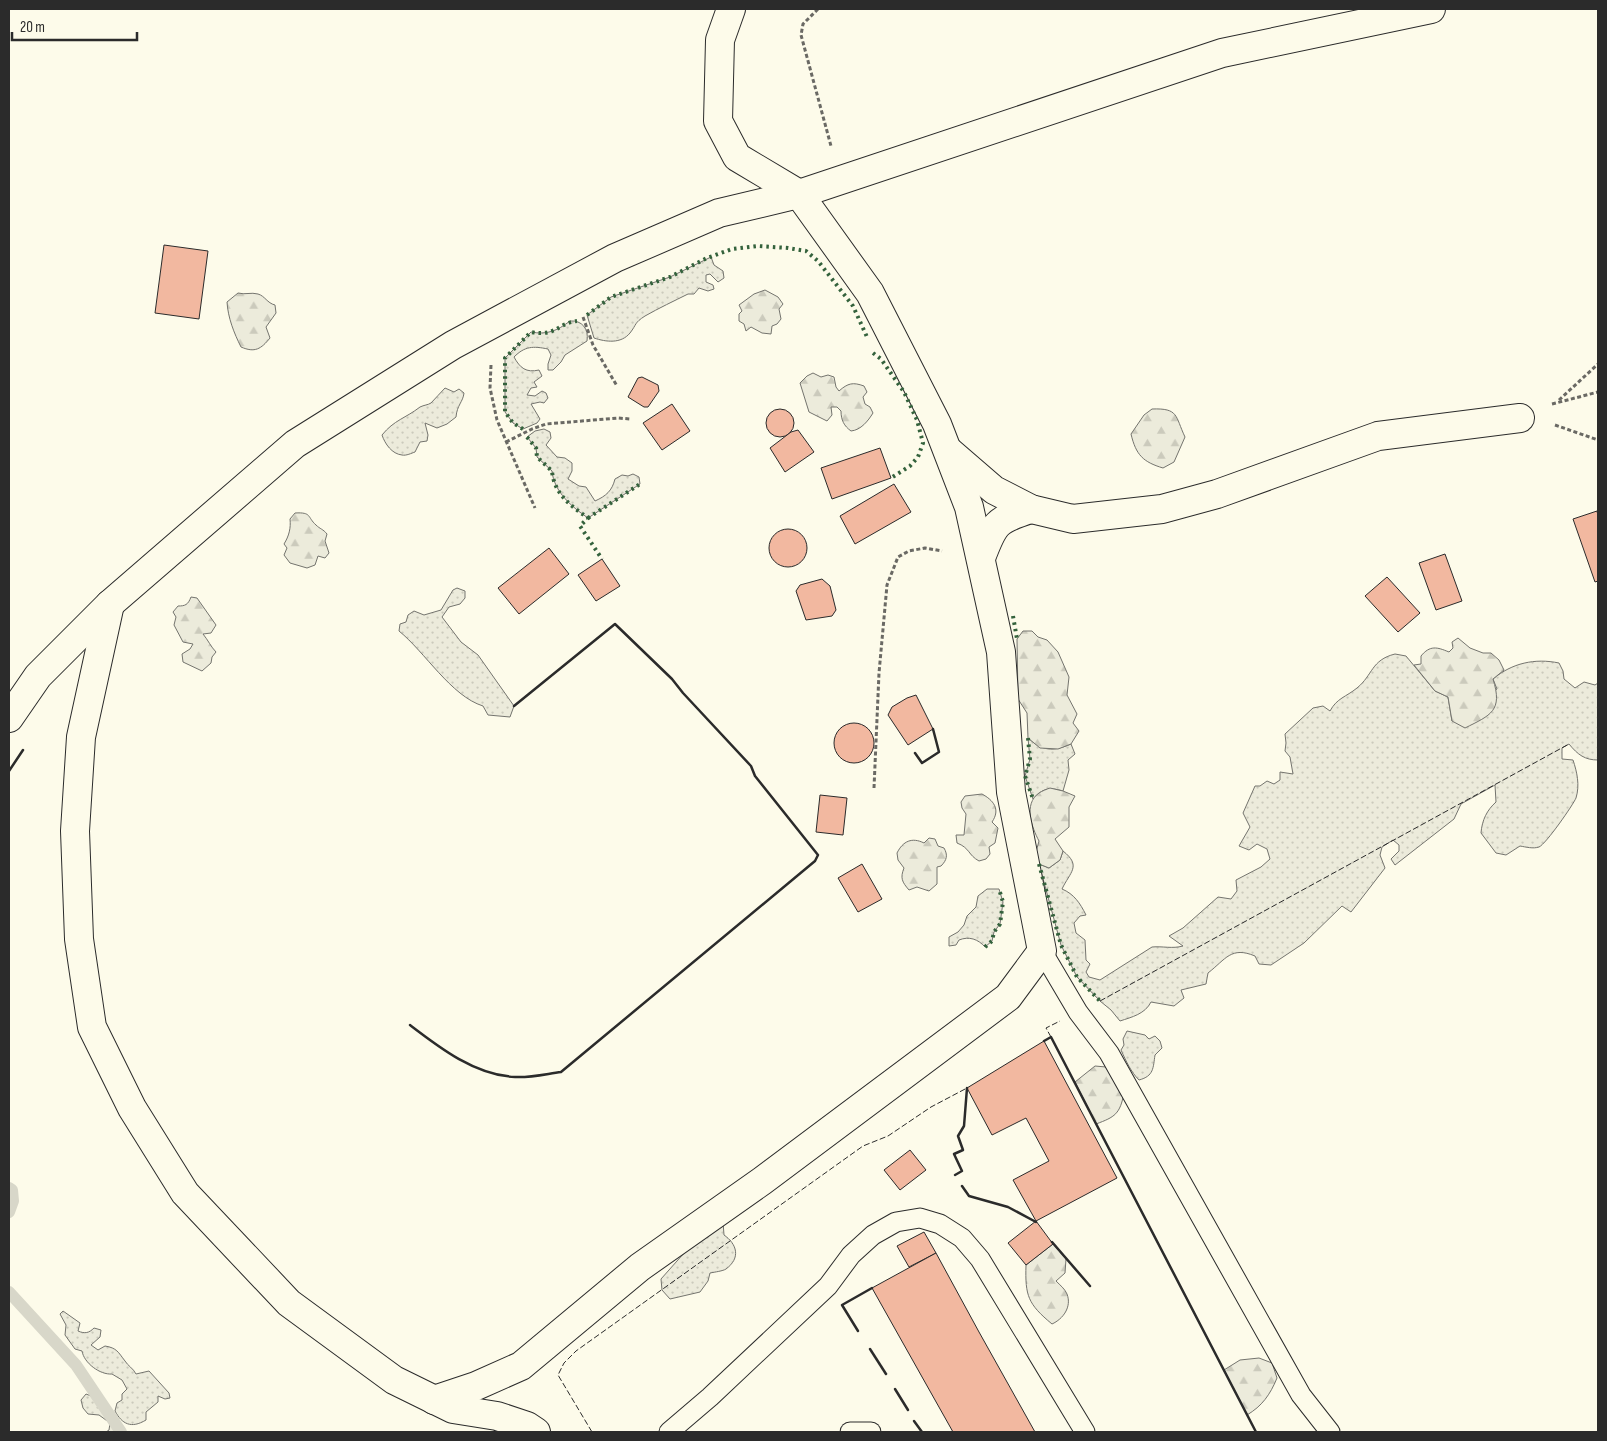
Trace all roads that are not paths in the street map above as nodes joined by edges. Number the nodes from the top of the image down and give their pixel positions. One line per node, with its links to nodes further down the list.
1 (731, 9): 3 (street)
2 (1431, 9): 3 (street)
3 (799, 194): 5 (street); 8 (street)
4 (1520, 418): 6 (street)
5 (948, 451): 6 (street); 7 (street)
6 (1031, 509): 7 (street)
7 (981, 558): 10 (street)
8 (110, 604): 9 (street); 11 (street)
9 (9, 718)
10 (1042, 951): 11 (street); 17 (lane)
11 (434, 1400): 12 (street)
12 (536, 1432)
13 (669, 1432): 16 (lane)
14 (850, 1432): 15 (lane)
15 (871, 1432)
16 (1085, 1432)
17 (1330, 1432)

